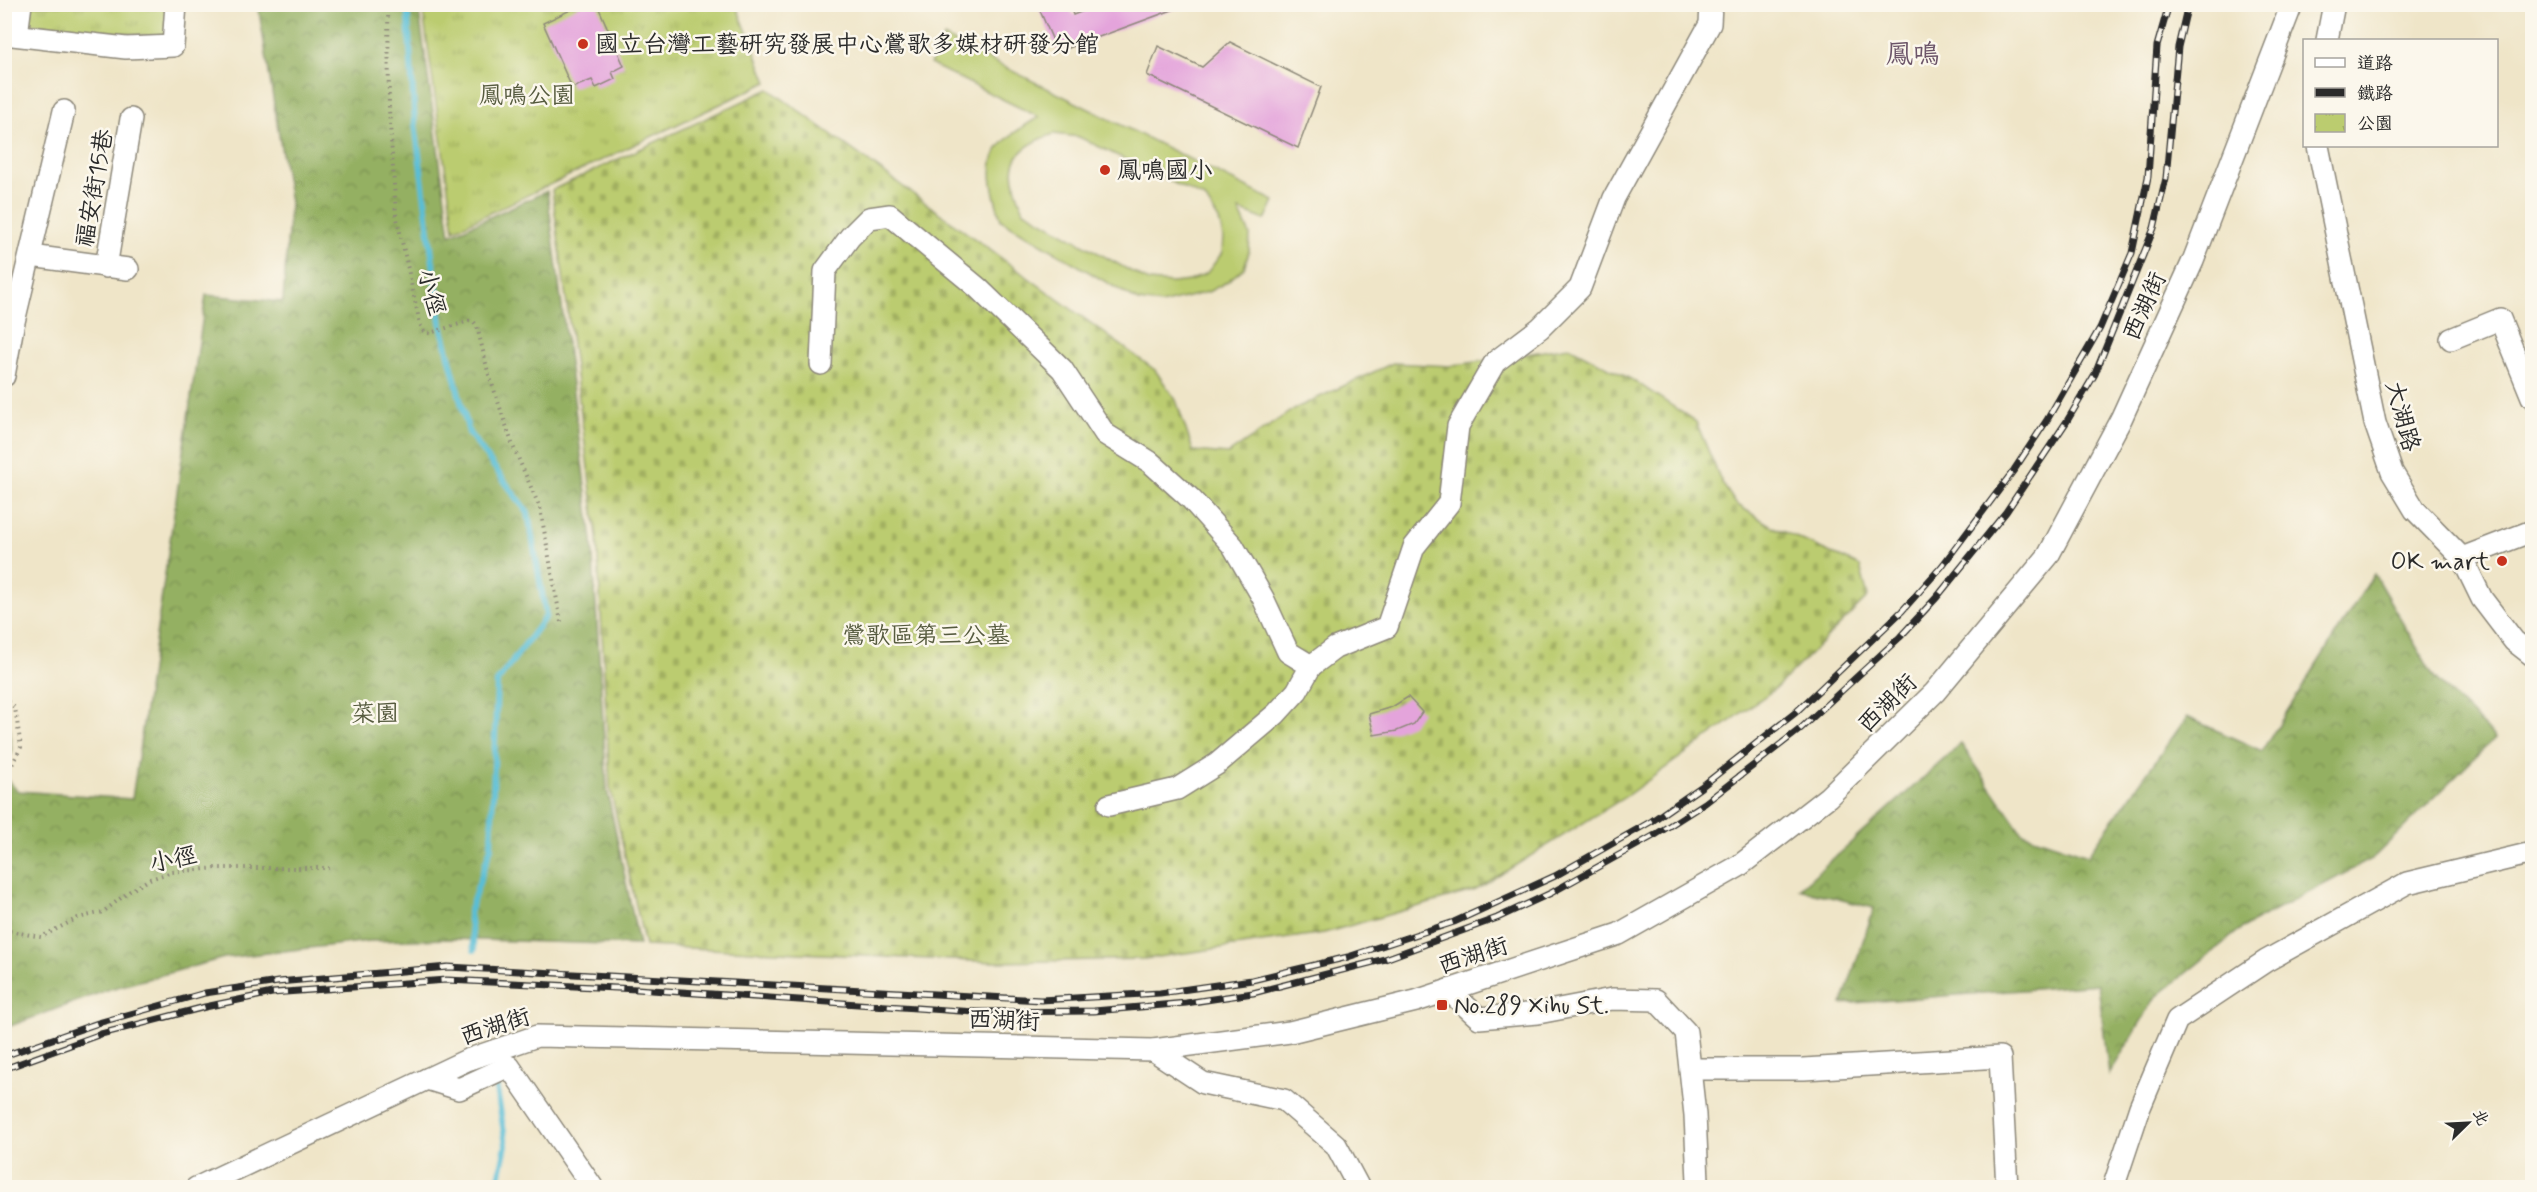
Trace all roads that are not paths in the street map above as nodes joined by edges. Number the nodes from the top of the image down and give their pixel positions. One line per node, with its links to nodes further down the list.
1 (21, 4): 6 (street)
2 (176, 4): 6 (street)
3 (1711, 4): 23 (street)
4 (2292, 4): 26 (street, 西湖街)
5 (2334, 4): 7 (street)
6 (11, 34)
7 (2326, 39)
8 (64, 111): 11 (street)
9 (131, 119): 12 (street, 福安街15巷)
10 (2318, 147): 20 (street, 大湖路)
11 (31, 256): 12 (street, 福安街15巷); 14 (street)
12 (106, 267): 13 (street, 福安街15巷)
13 (128, 269)
14 (9, 326): 17 (street)
15 (2451, 339): 18 (street)
16 (821, 364): 23 (street)
17 (4, 376)
18 (2532, 397)
19 (2532, 531): 20 (street)
20 (2462, 558): 21 (street, 大湖路)
21 (2523, 637): 22 (street, 大湖路)
22 (2532, 655)
23 (1311, 666): 24 (street)
24 (1109, 805)
25 (2532, 853): 35 (street)
26 (1448, 990): 27 (street, 西湖街); 28 (street)
27 (1154, 1050): 29 (street, 西湖街); 32 (street)
28 (1690, 1069): 33 (street); 34 (street)
29 (426, 1079): 30 (street, 西湖街); 31 (street)
30 (196, 1188)
31 (593, 1188)
32 (1359, 1188)
33 (1701, 1188)
34 (2007, 1188)
35 (2113, 1188)

